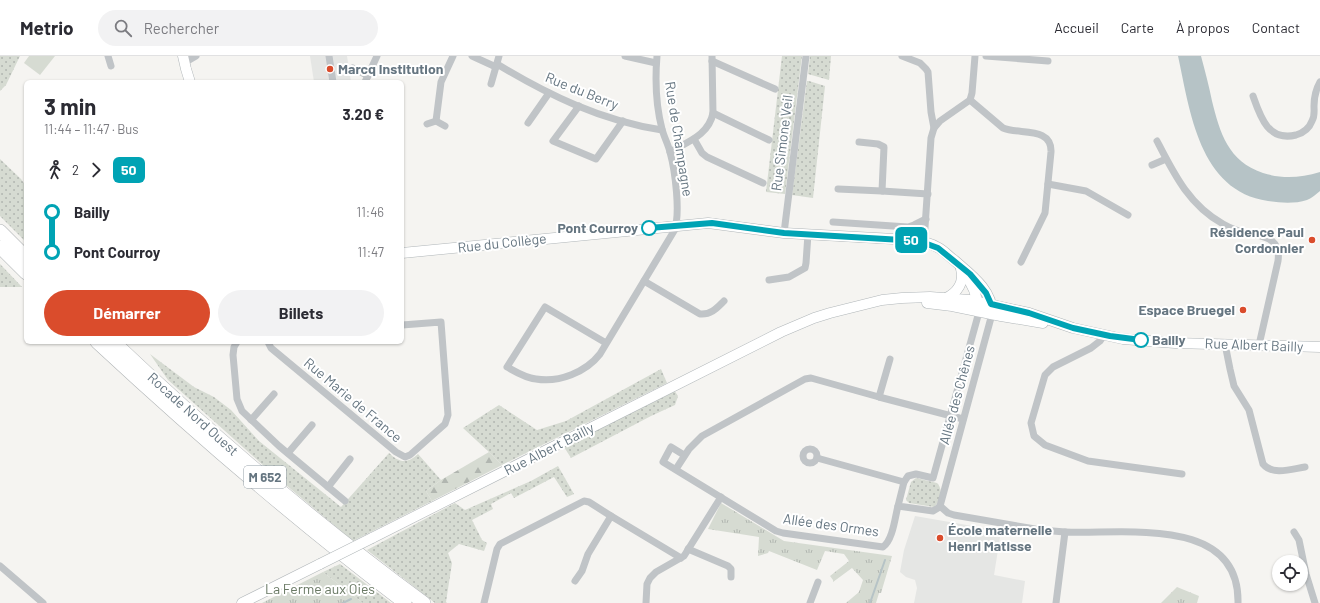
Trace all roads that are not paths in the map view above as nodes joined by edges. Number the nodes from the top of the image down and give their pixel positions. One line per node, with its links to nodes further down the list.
1 (108, 56): 18 (street)
2 (196, 56): 14 (street)
3 (329, 56): 22 (street)
4 (377, 56): 20 (street)
5 (453, 56): 31 (street)
6 (472, 56): 17 (street, Rue du Berry)
7 (498, 56): 17 (street)
8 (624, 56): 15 (street)
9 (806, 56): 55 (street, Rue Simone Veil)
10 (902, 56): 36 (street)
11 (975, 56): 28 (street)
12 (986, 56): 16 (street)
13 (712, 58): 25 (street); 30 (street)
14 (184, 60): 21 (main road)
15 (657, 60): 37 (street, Rue de Champagne)
16 (1048, 61)
17 (496, 65): 24 (street); 26 (street, Rue du Berry)
18 (111, 66)
19 (353, 68): 20 (street)
20 (367, 79)
21 (189, 80)
22 (333, 80)
23 (1320, 82): 27 (street)
24 (491, 84)
25 (775, 89)
26 (549, 93): 29 (street, Rue du Berry); 33 (street)
27 (1252, 96)
28 (970, 100): 36 (street); 46 (street)
29 (579, 106): 32 (street, Rue du Berry); 32 (street)
30 (713, 113): 38 (street); 39 (street)
31 (436, 121): 34 (street); 35 (street)
32 (623, 121): 37 (street, Rue du Berry)
33 (528, 123)
34 (427, 124)
35 (445, 126)
36 (934, 128): 49 (street)
37 (662, 130): 42 (street, Rue de Champagne)
38 (694, 139): 42 (street); 45 (street)
39 (769, 140)
40 (1157, 141): 43 (street)
41 (859, 142): 48 (street)
42 (670, 152): 53 (street, Rue de Champagne)
43 (1166, 159): 44 (street); 83 (street)
44 (1152, 165)
45 (763, 183)
46 (1048, 184): 50 (street); 63 (street)
47 (838, 190): 48 (street)
48 (882, 191): 49 (street)
49 (928, 194): 51 (street)
50 (1128, 215)
51 (926, 219): 52 (street); 57 (street)
52 (833, 222)
53 (676, 225): 55 (main road, Rue du Collège); 60 (main road, Rue du Collège); 68 (street)
54 (0, 231): 61 (highway)
55 (784, 233): 56 (main road, Rue du Collège)
56 (808, 234): 57 (main road, Rue du Collège); 67 (street)
57 (924, 242): 62 (main road, Rue du Collège)
58 (0, 247): 65 (highway)
59 (0, 252): 66 (highway)
60 (404, 253)
61 (24, 255)
62 (954, 260): 64 (main road, Rue du Collège); 73 (main road, Rue du Collège)
63 (1021, 262)
64 (961, 269): 69 (main road); 71 (main road, Rue du Collège)
65 (24, 271)
66 (24, 275)
67 (769, 280)
68 (644, 281): 70 (street); 77 (street)
69 (946, 298): 71 (main road, Rue Albert Bailly); 72 (main road, Rue Albert Bailly)
70 (724, 301)
71 (978, 301): 73 (main road, Rue Albert Bailly); 74 (main road, Rue du Collège)
72 (860, 306): 74 (main road, Rue Albert Bailly); 117 (main road, Rue Albert Bailly, bridge)
73 (991, 309): 74 (main road, Rue Albert Bailly); 76 (main road, Rue Albert Bailly); 89 (street, Allée des Chênes)
74 (979, 312): 88 (street, Allée des Chênes)
75 (404, 325): 81 (street, Rue Marie de France)
76 (1104, 335): 82 (main road, Rue Albert Bailly); 98 (street)
77 (606, 343): 77 (street)
78 (99, 344): 118 (highway, Rocade Nord Ouest / M 652)
79 (116, 344): 119 (highway, Rocade Nord Ouest / M 652)
80 (236, 344): 90 (street)
81 (269, 344)
82 (1226, 344): 83 (main road, Rue Albert Bailly); 96 (street)
83 (1258, 345): 84 (main road, Rue Albert Bailly)
84 (1320, 347)
85 (890, 359): 87 (street)
86 (274, 394): 90 (street)
87 (879, 396): 88 (street); 93 (street)
88 (950, 415): 89 (street); 99 (street, Allée des Chênes)
89 (963, 419): 101 (street, Allée des Chênes)
90 (251, 420): 92 (street)
91 (312, 425): 92 (street)
92 (288, 453): 102 (street)
93 (684, 455): 97 (street); 97 (street, Allée des Ormes)
94 (817, 458): 100 (street)
95 (350, 459): 102 (street)
96 (1305, 467)
97 (676, 470): 103 (street, Allée des Ormes)
98 (1182, 474)
99 (933, 478): 100 (street); 101 (street)
100 (904, 482): 105 (street)
101 (947, 482): 106 (street, Allée des Chênes)
102 (328, 487): 104 (street)
103 (721, 497): 105 (street, Allée des Ormes); 110 (street)
104 (345, 501)
105 (898, 506): 106 (street)
106 (940, 506): 108 (street)
107 (612, 516): 111 (street); 114 (street); 120 (street)
108 (1065, 532): 123 (street); 124 (street)
109 (1294, 532): 125 (street)
110 (688, 550): 111 (street); 113 (street)
111 (681, 558): 121 (street)
112 (0, 566): 116 (street)
113 (731, 576)
114 (576, 582)
115 (818, 582): 122 (street)
116 (42, 603)
117 (242, 603)
118 (405, 603)
119 (424, 603)
120 (484, 603)
121 (646, 603)
122 (810, 603)
123 (1056, 603)
124 (1238, 603)
125 (1315, 603)

